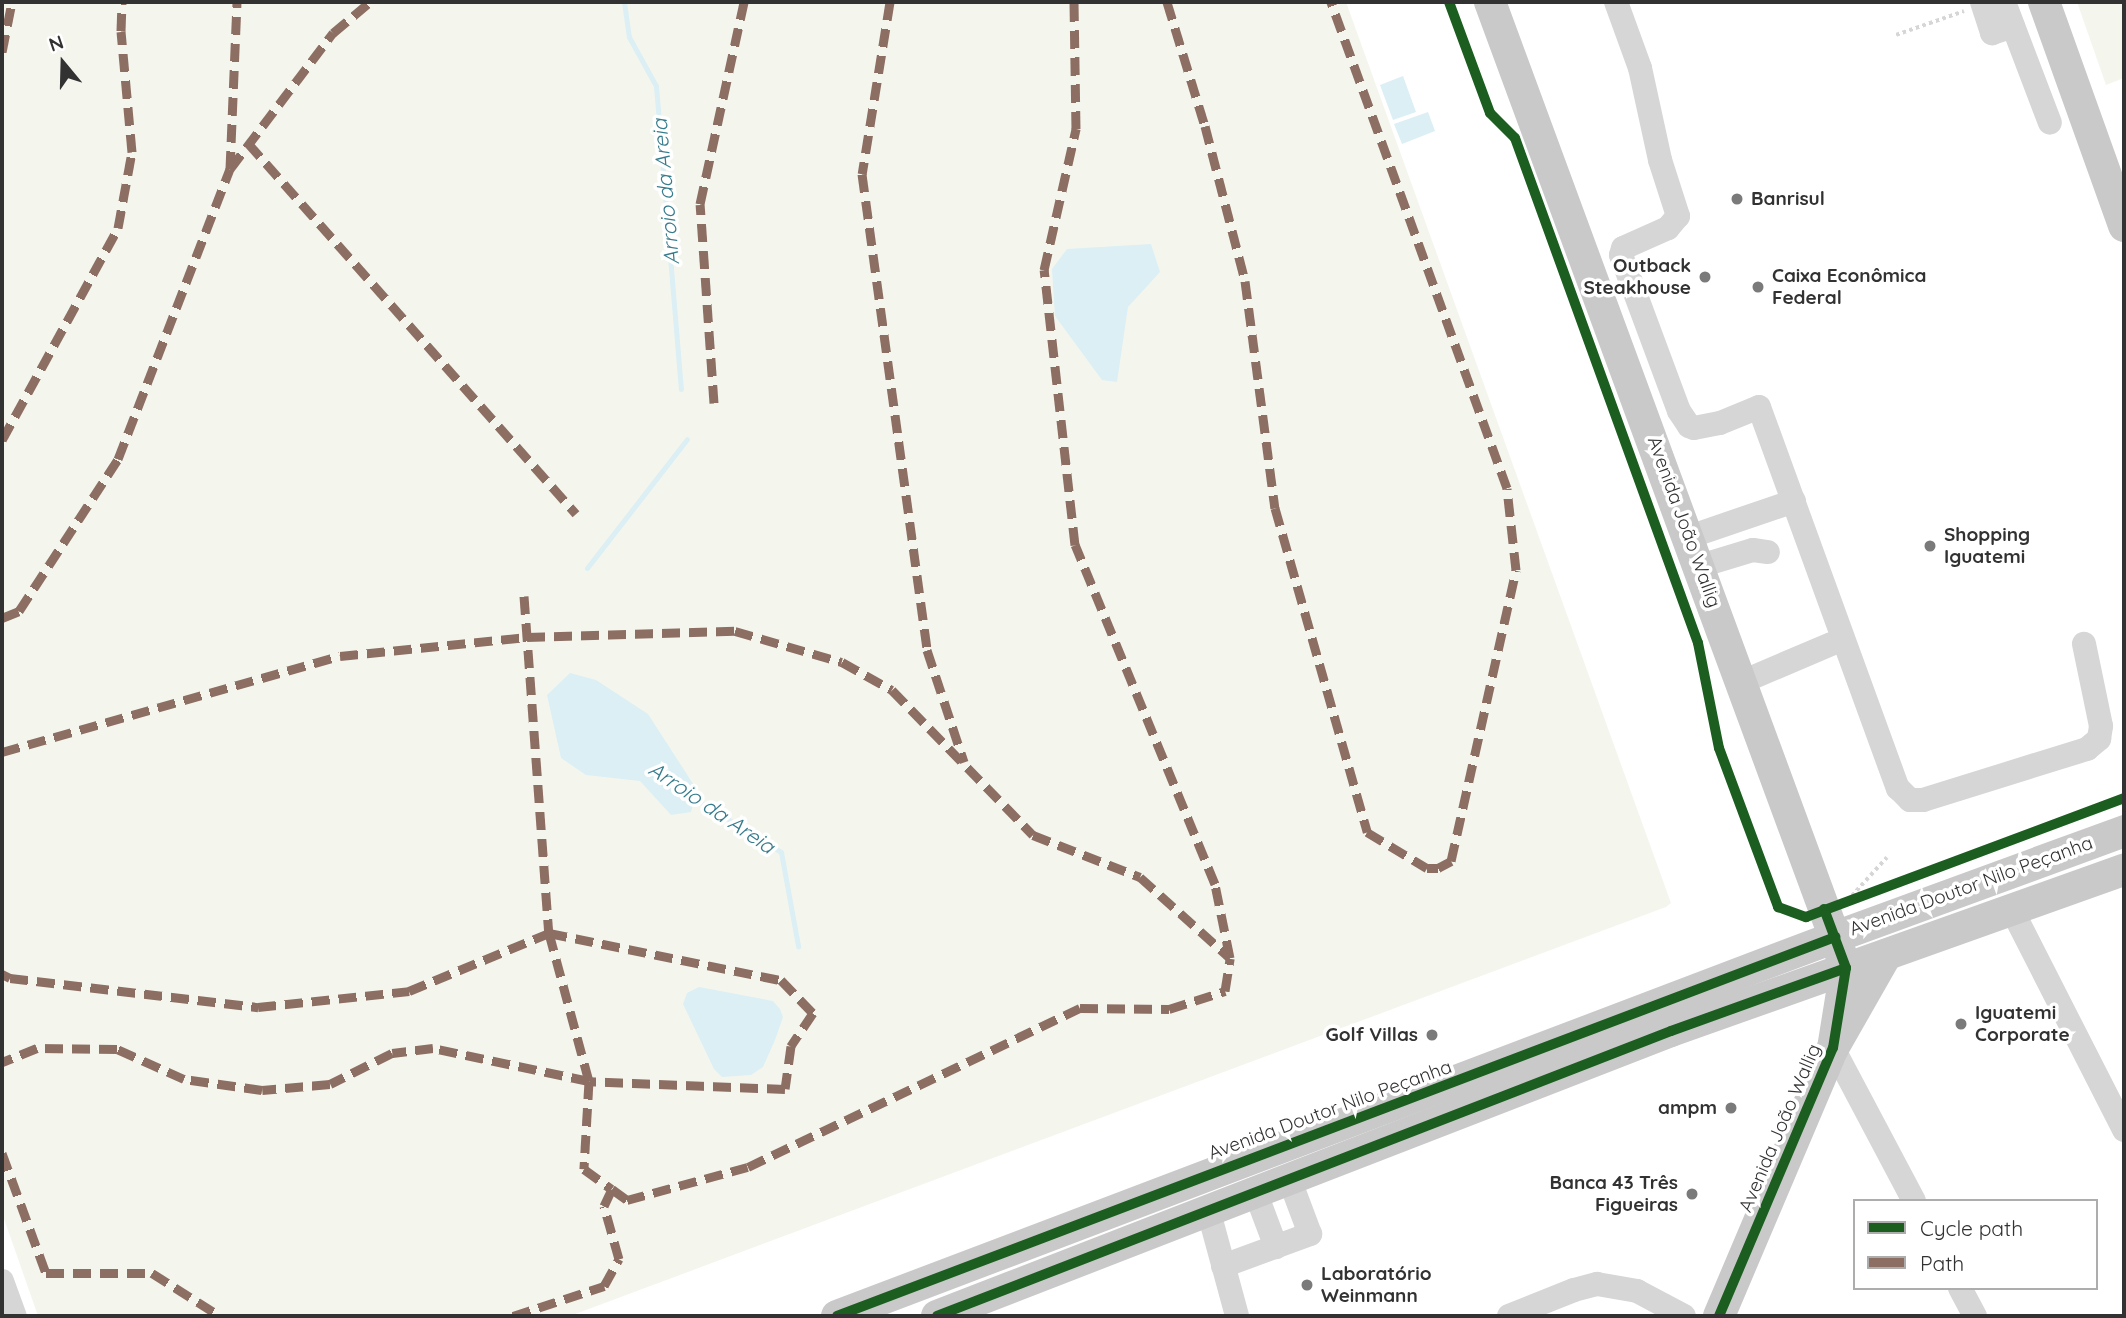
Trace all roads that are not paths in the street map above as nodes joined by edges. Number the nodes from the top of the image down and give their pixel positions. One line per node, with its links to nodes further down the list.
1 (1490, 2): 8 (main road, Avenida João Wallig)
2 (1616, 2): 7 (street)
3 (1990, 2): 5 (street)
4 (2044, 2): 6 (main road)
5 (2050, 123)
6 (2124, 226)
7 (1794, 501): 8 (street); 12 (street)
8 (1689, 537): 10 (main road, Avenida João Wallig)
9 (1768, 552): 10 (street)
10 (1700, 566): 13 (main road, Avenida João Wallig)
11 (1831, 644): 13 (street)
12 (2084, 644)
13 (1742, 682): 16 (main road, Avenida João Wallig)
14 (2124, 831): 18 (main road, Avenida Doutor Nilo Peçanha)
15 (2124, 870): 17 (main road, Avenida Doutor Nilo Peçanha)
16 (1815, 884): 18 (main road); 19 (main road, Avenida João Wallig); 21 (main road)
17 (2012, 910): 20 (main road, Avenida Doutor Nilo Peçanha); 25 (street)
18 (1882, 919): 19 (main road, Avenida Doutor Nilo Peçanha); 20 (main road)
19 (1835, 937): 21 (main road, Avenida Doutor Nilo Peçanha); 23 (main road, Avenida João Wallig)
20 (1925, 941): 22 (main road, Avenida Doutor Nilo Peçanha)
21 (1789, 954): 26 (main road, Avenida Doutor Nilo Peçanha)
22 (1886, 955): 23 (main road, Avenida Doutor Nilo Peçanha); 24 (main road, Avenida João Wallig)
23 (1834, 972): 24 (main road, Avenida João Wallig); 27 (main road, Avenida Doutor Nilo Peçanha)
24 (1835, 1034): 29 (street); 41 (main road, Avenida João Wallig)
25 (2124, 1130)
26 (1242, 1162): 30 (main road); 36 (main road, Avenida Doutor Nilo Peçanha)
27 (1289, 1178): 28 (main road, Avenida Doutor Nilo Peçanha); 31 (street)
28 (1255, 1191): 30 (main road, Avenida Doutor Nilo Peçanha); 31 (street)
29 (1913, 1199)
30 (1208, 1209): 32 (street); 37 (main road, Avenida Doutor Nilo Peçanha)
31 (1276, 1247): 32 (street)
32 (1223, 1266): 38 (street)
33 (2, 1281): 35 (street)
34 (1961, 1290): 42 (street)
35 (15, 1316)
36 (837, 1316)
37 (937, 1316)
38 (1237, 1316)
39 (1509, 1316): 40 (street)
40 (1684, 1316)
41 (1718, 1316)
42 (1975, 1316)

